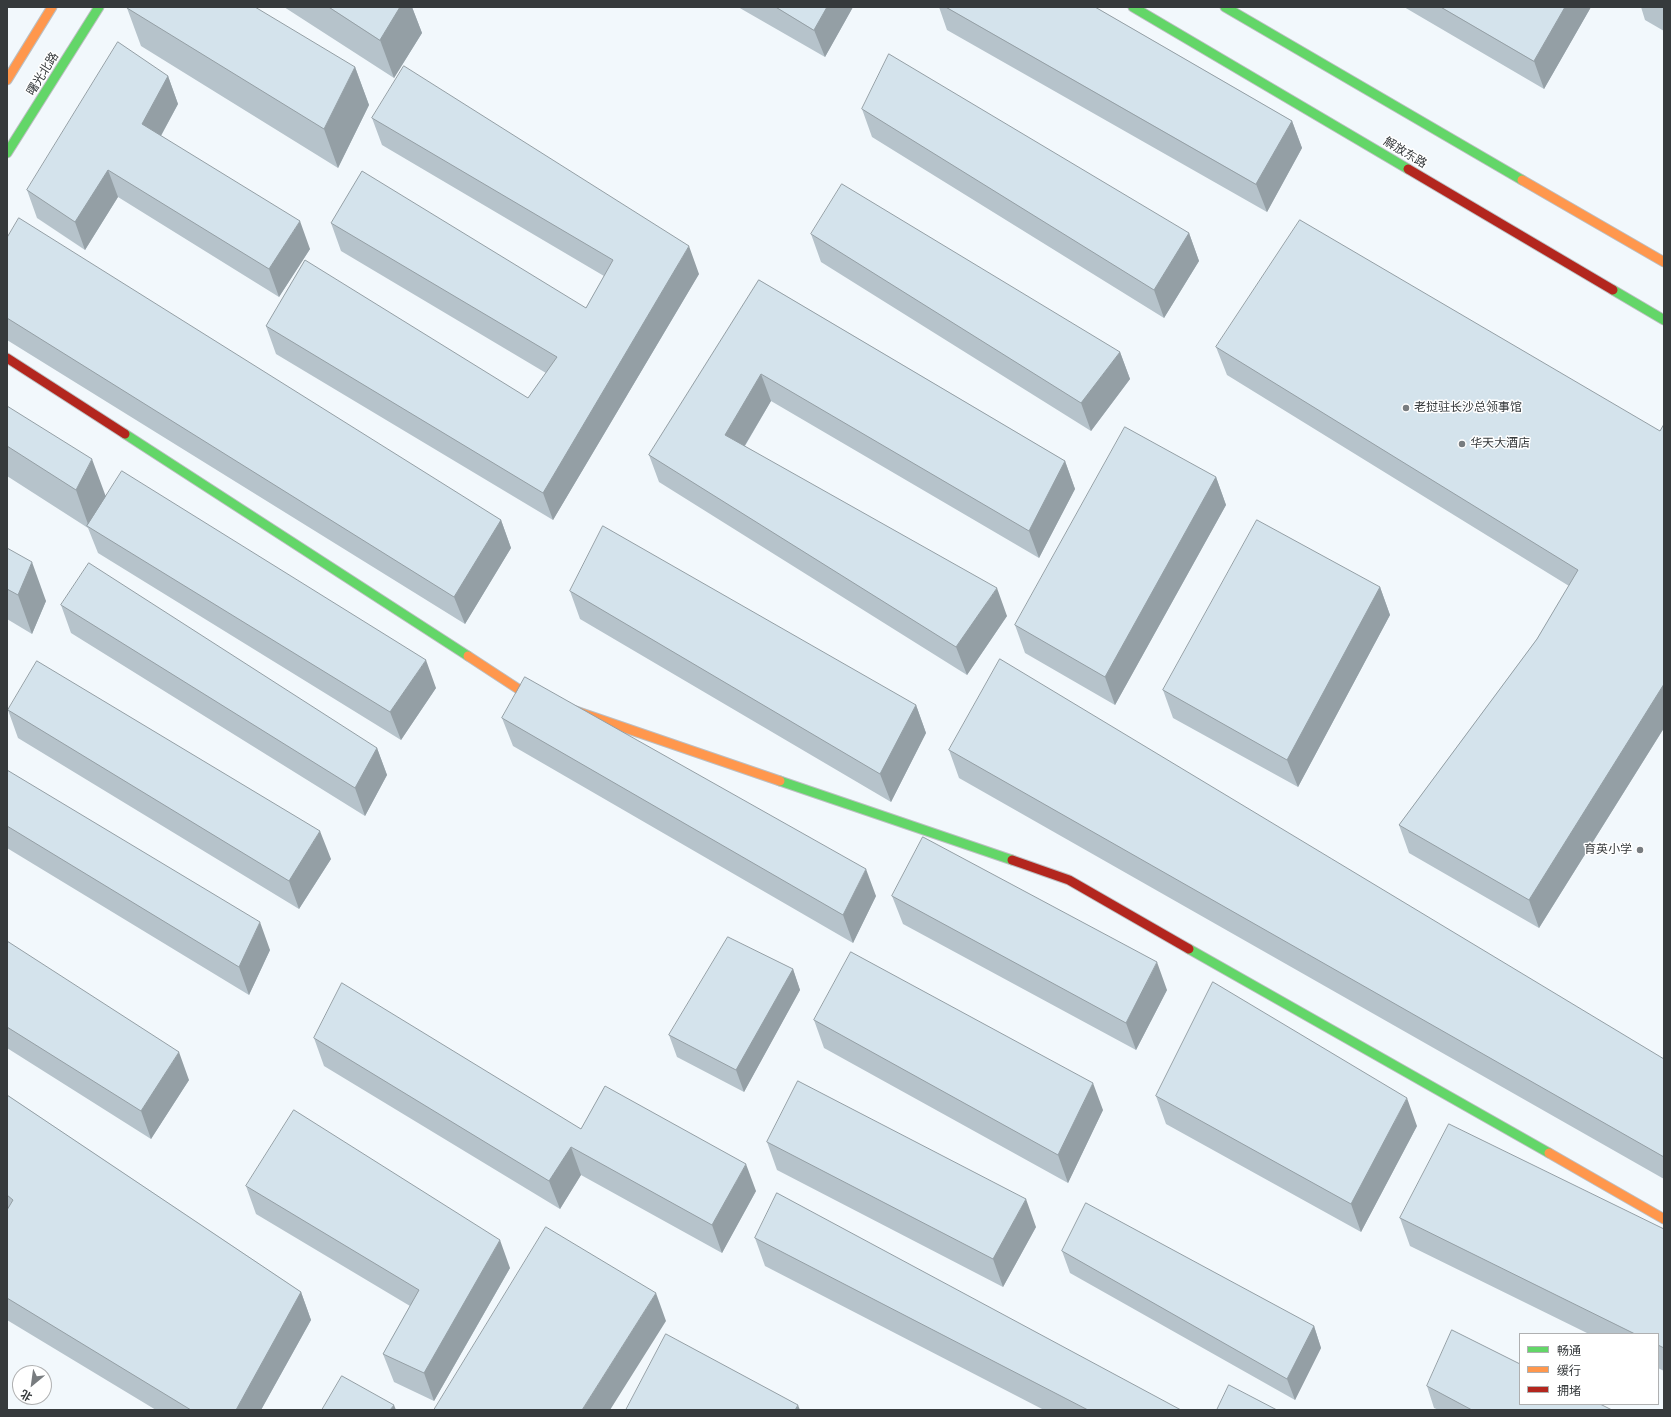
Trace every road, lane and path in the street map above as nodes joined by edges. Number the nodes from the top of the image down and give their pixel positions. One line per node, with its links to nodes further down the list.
1 (52, 7): 5 (street)
2 (99, 7): 6 (street, 曙光北路)
3 (1133, 7): 8 (street, 解放东路)
4 (1225, 7): 7 (street)
5 (7, 80)
6 (7, 153)
7 (1664, 262)
8 (1664, 320)
9 (7, 358): 10 (street)
10 (1664, 1219)

